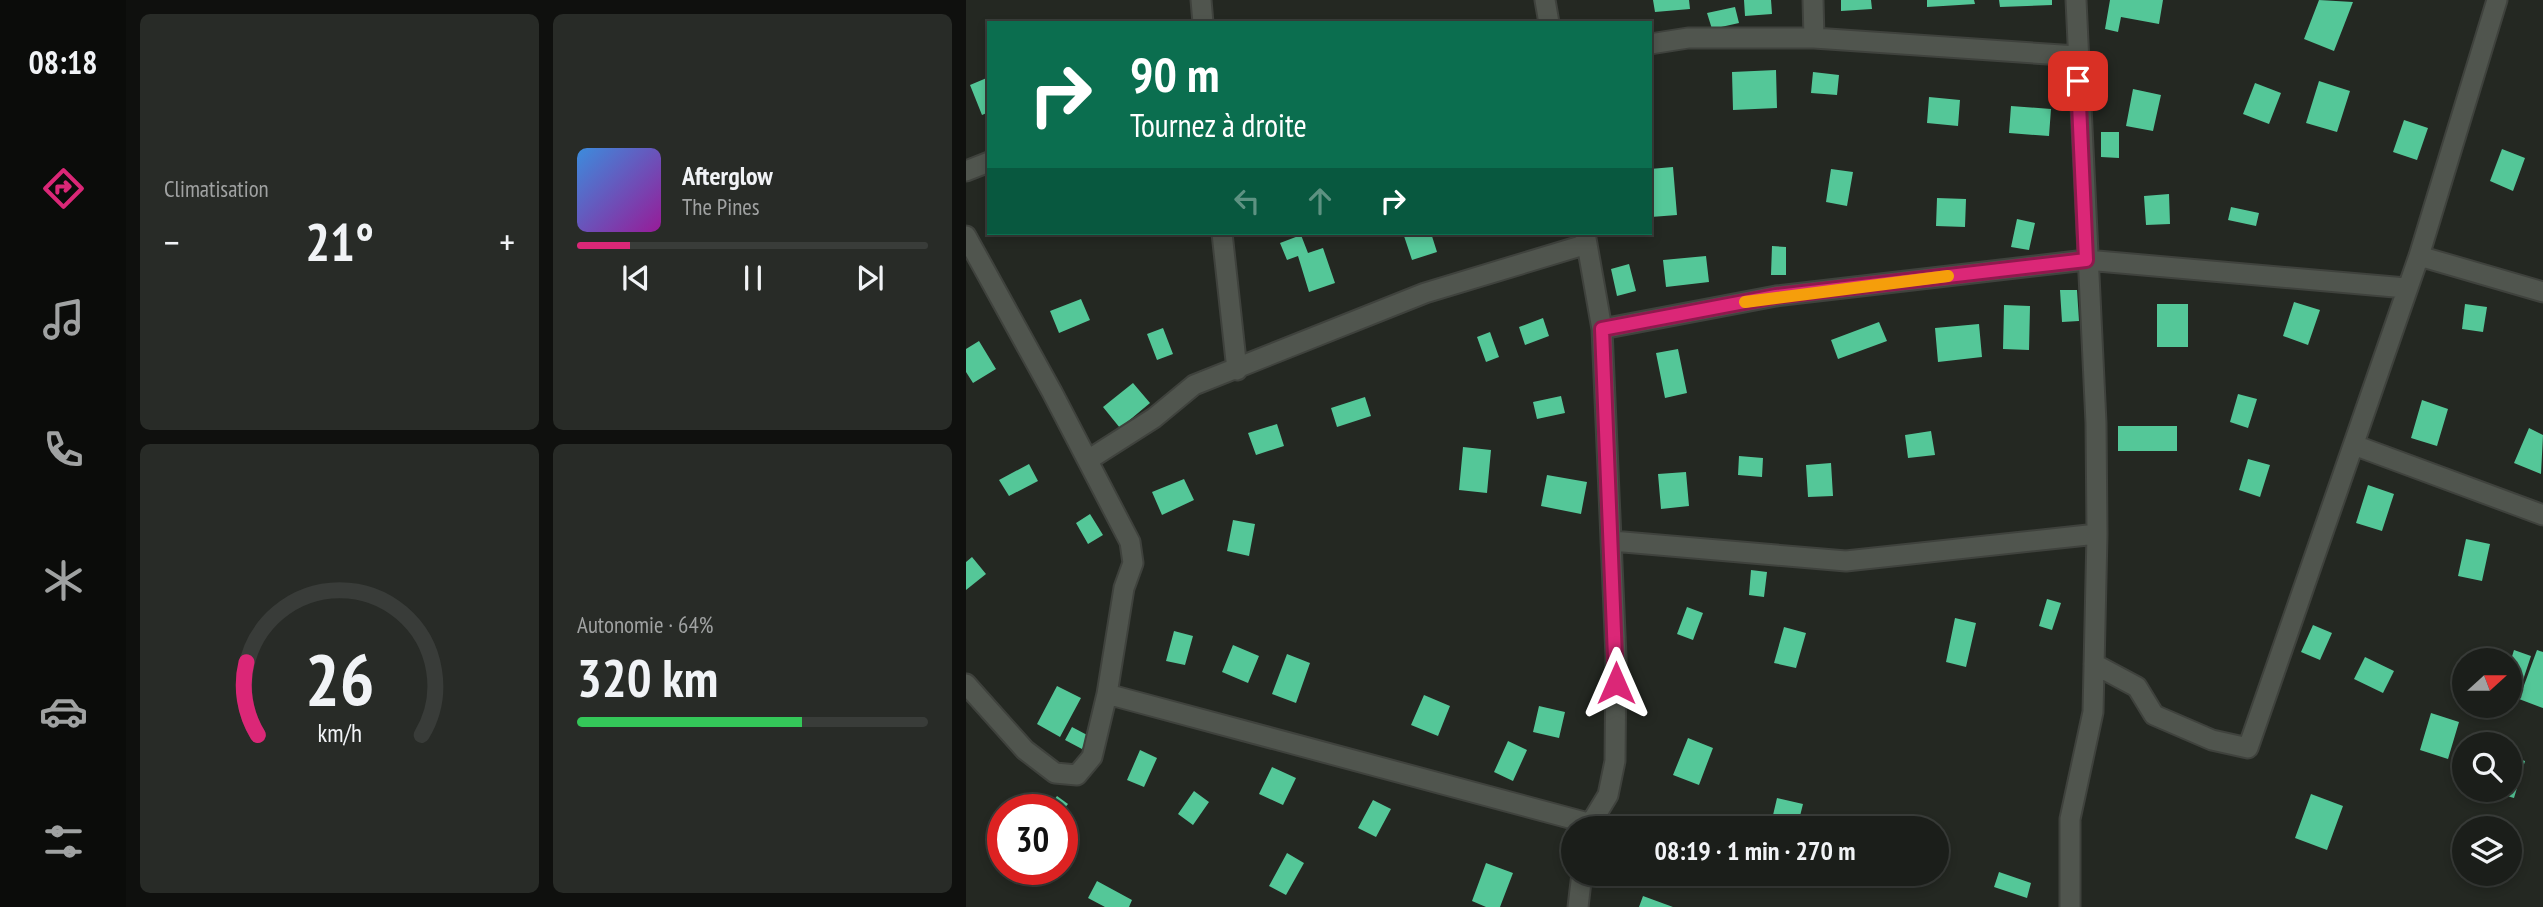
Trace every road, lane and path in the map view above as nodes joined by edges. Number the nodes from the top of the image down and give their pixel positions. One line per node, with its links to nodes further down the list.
1 (1202, 0): 6 (street)
2 (1545, 0): 7 (street)
3 (1813, 0): 8 (street)
4 (2076, 0): 10 (street)
5 (2497, 0): 16 (street)
6 (1203, 21)
7 (1549, 21)
8 (1814, 38): 9 (street); 10 (street)
9 (1652, 44)
10 (2077, 56): 17 (street)
11 (987, 163): 12 (street)
12 (966, 171)
13 (1222, 235): 21 (street)
14 (966, 236): 23 (street)
15 (1586, 239): 20 (street); 21 (street)
16 (2419, 256): 18 (street); 19 (street)
17 (2086, 260): 18 (street); 20 (street); 25 (street)
18 (2406, 288): 22 (street)
19 (2543, 292)
20 (1602, 329): 26 (street)
21 (1237, 370): 23 (street)
22 (2354, 445): 24 (street); 27 (street)
23 (1088, 460): 29 (street)
24 (2543, 515)
25 (2098, 534): 26 (street); 27 (street)
26 (1612, 541): 30 (street)
27 (2094, 664): 34 (street)
28 (966, 684): 29 (street)
29 (1107, 694): 31 (street)
30 (1594, 816)
31 (1561, 818)
32 (1580, 886): 33 (street)
33 (1578, 907)
34 (2070, 907)

